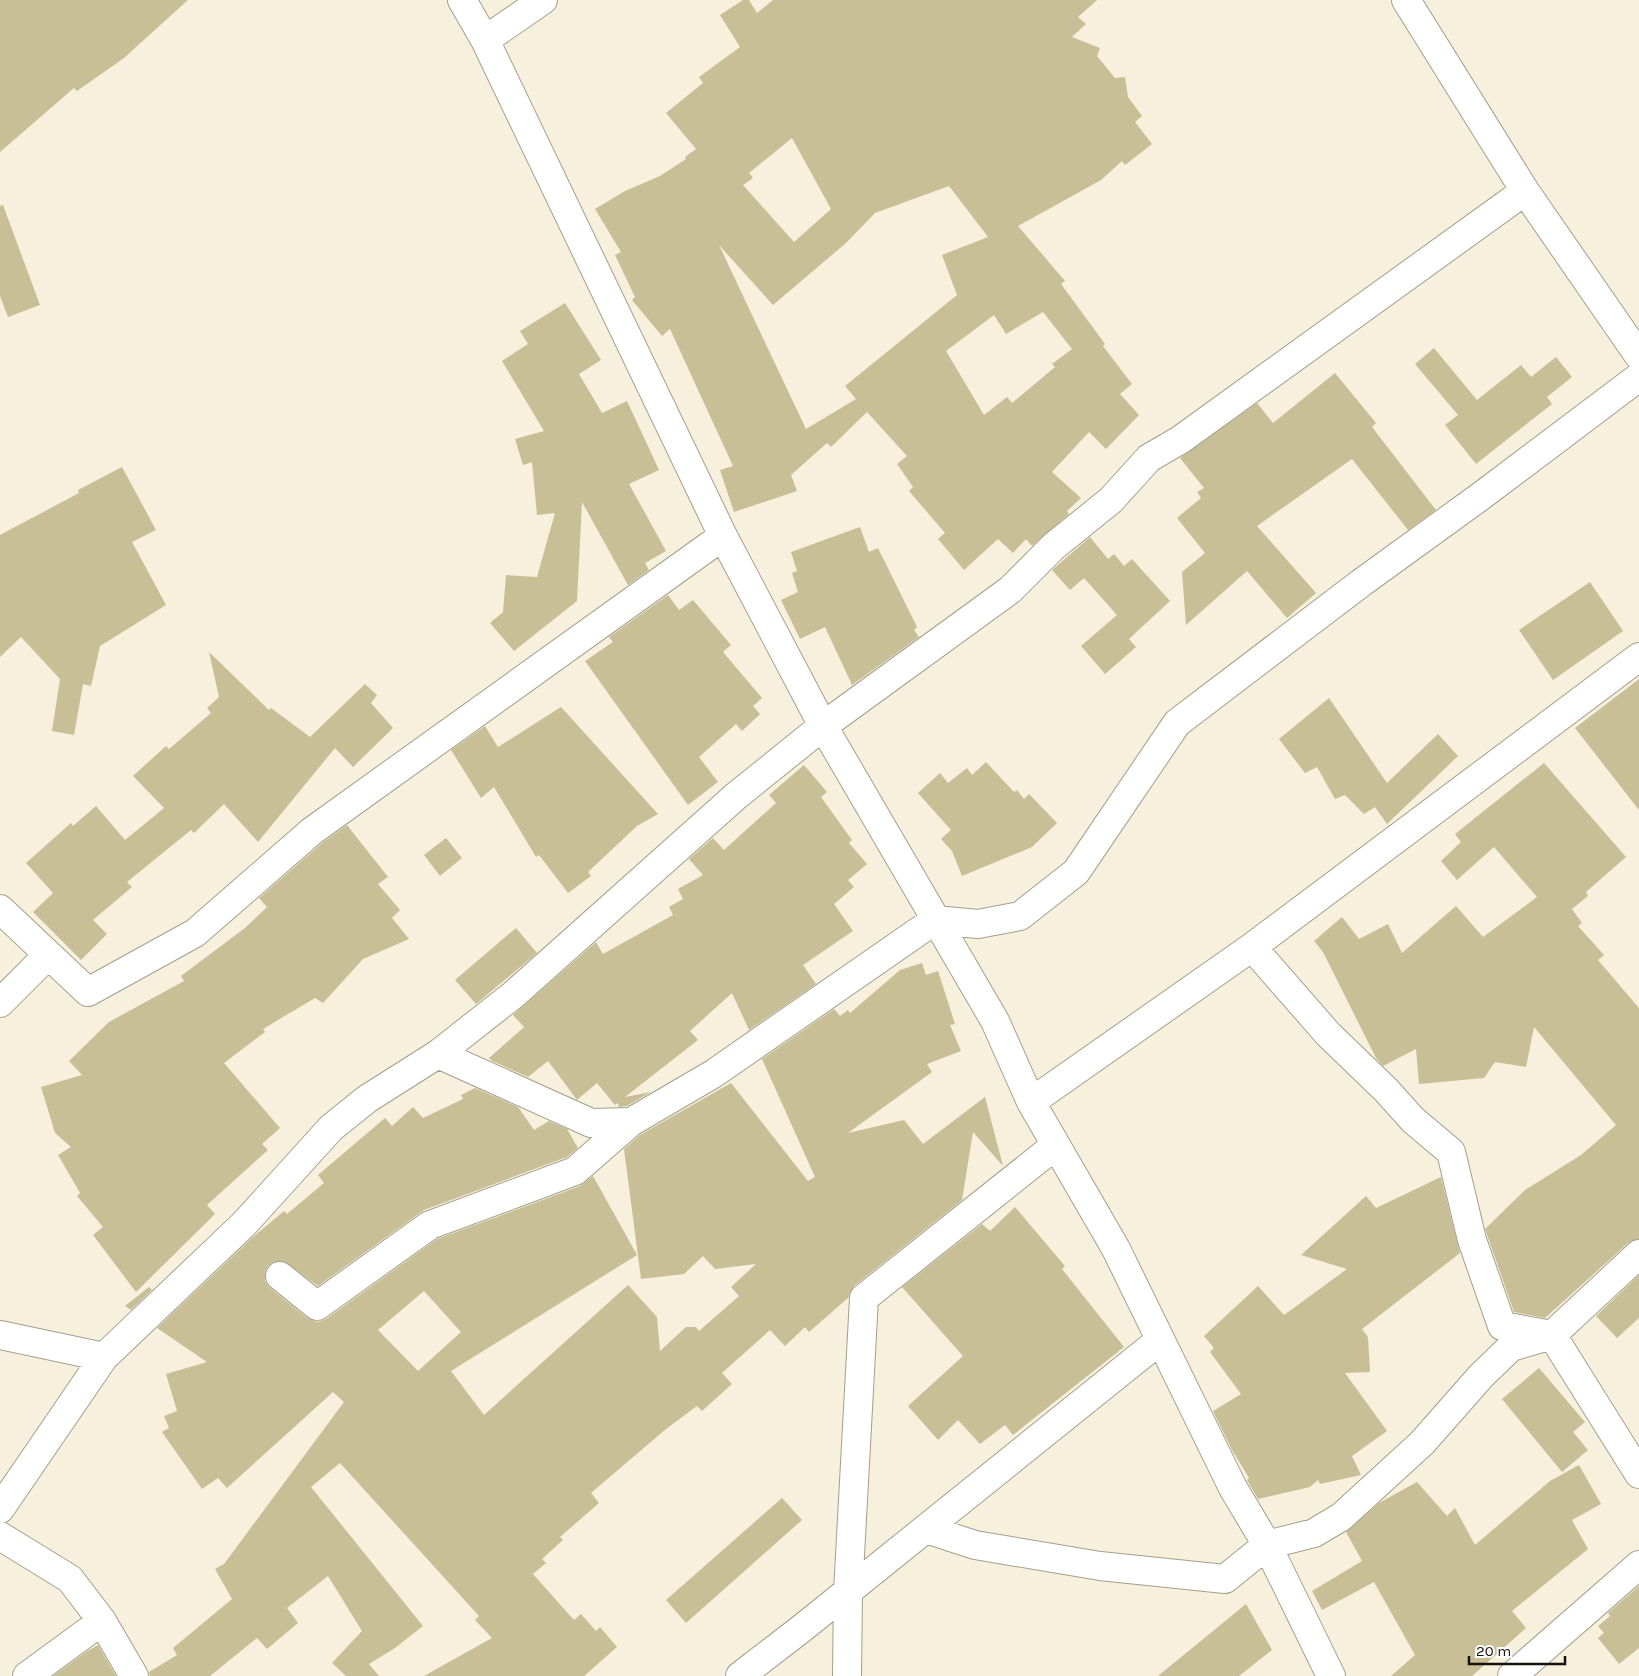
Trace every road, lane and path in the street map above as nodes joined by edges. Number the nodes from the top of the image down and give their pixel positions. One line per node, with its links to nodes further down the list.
1 (462, 0): 4 (street)
2 (543, 0): 4 (street)
3 (1406, 0): 5 (street)
4 (485, 40): 8 (street)
5 (1525, 191): 6 (street); 10 (street)
6 (1639, 356)
7 (1639, 377): 12 (street)
8 (723, 536): 10 (street); 14 (street)
9 (1639, 657): 13 (street)
10 (823, 726): 12 (street); 16 (street)
11 (0, 909): 14 (street)
12 (935, 920): 17 (street); 18 (street)
13 (1252, 947): 17 (street); 23 (street)
14 (48, 955): 15 (street)
15 (0, 1003)
16 (438, 1054): 18 (street); 25 (street)
17 (1031, 1102): 19 (street)
18 (631, 1122): 21 (street)
19 (1056, 1145): 24 (street); 32 (street)
20 (1639, 1254): 23 (street)
21 (280, 1276)
22 (0, 1334): 25 (street)
23 (1552, 1335): 26 (street); 30 (street)
24 (1159, 1341): 28 (street); 30 (street)
25 (104, 1357): 27 (street)
26 (1639, 1474)
27 (0, 1509)
28 (926, 1529): 30 (street); 32 (street)
29 (0, 1536): 33 (street)
30 (1267, 1545): 38 (street)
31 (1639, 1565): 39 (street)
32 (848, 1592): 36 (street); 37 (street)
33 (102, 1621): 34 (street); 35 (street)
34 (27, 1676)
35 (134, 1676)
36 (740, 1676)
37 (847, 1676)
38 (1331, 1676)
39 (1512, 1676)

